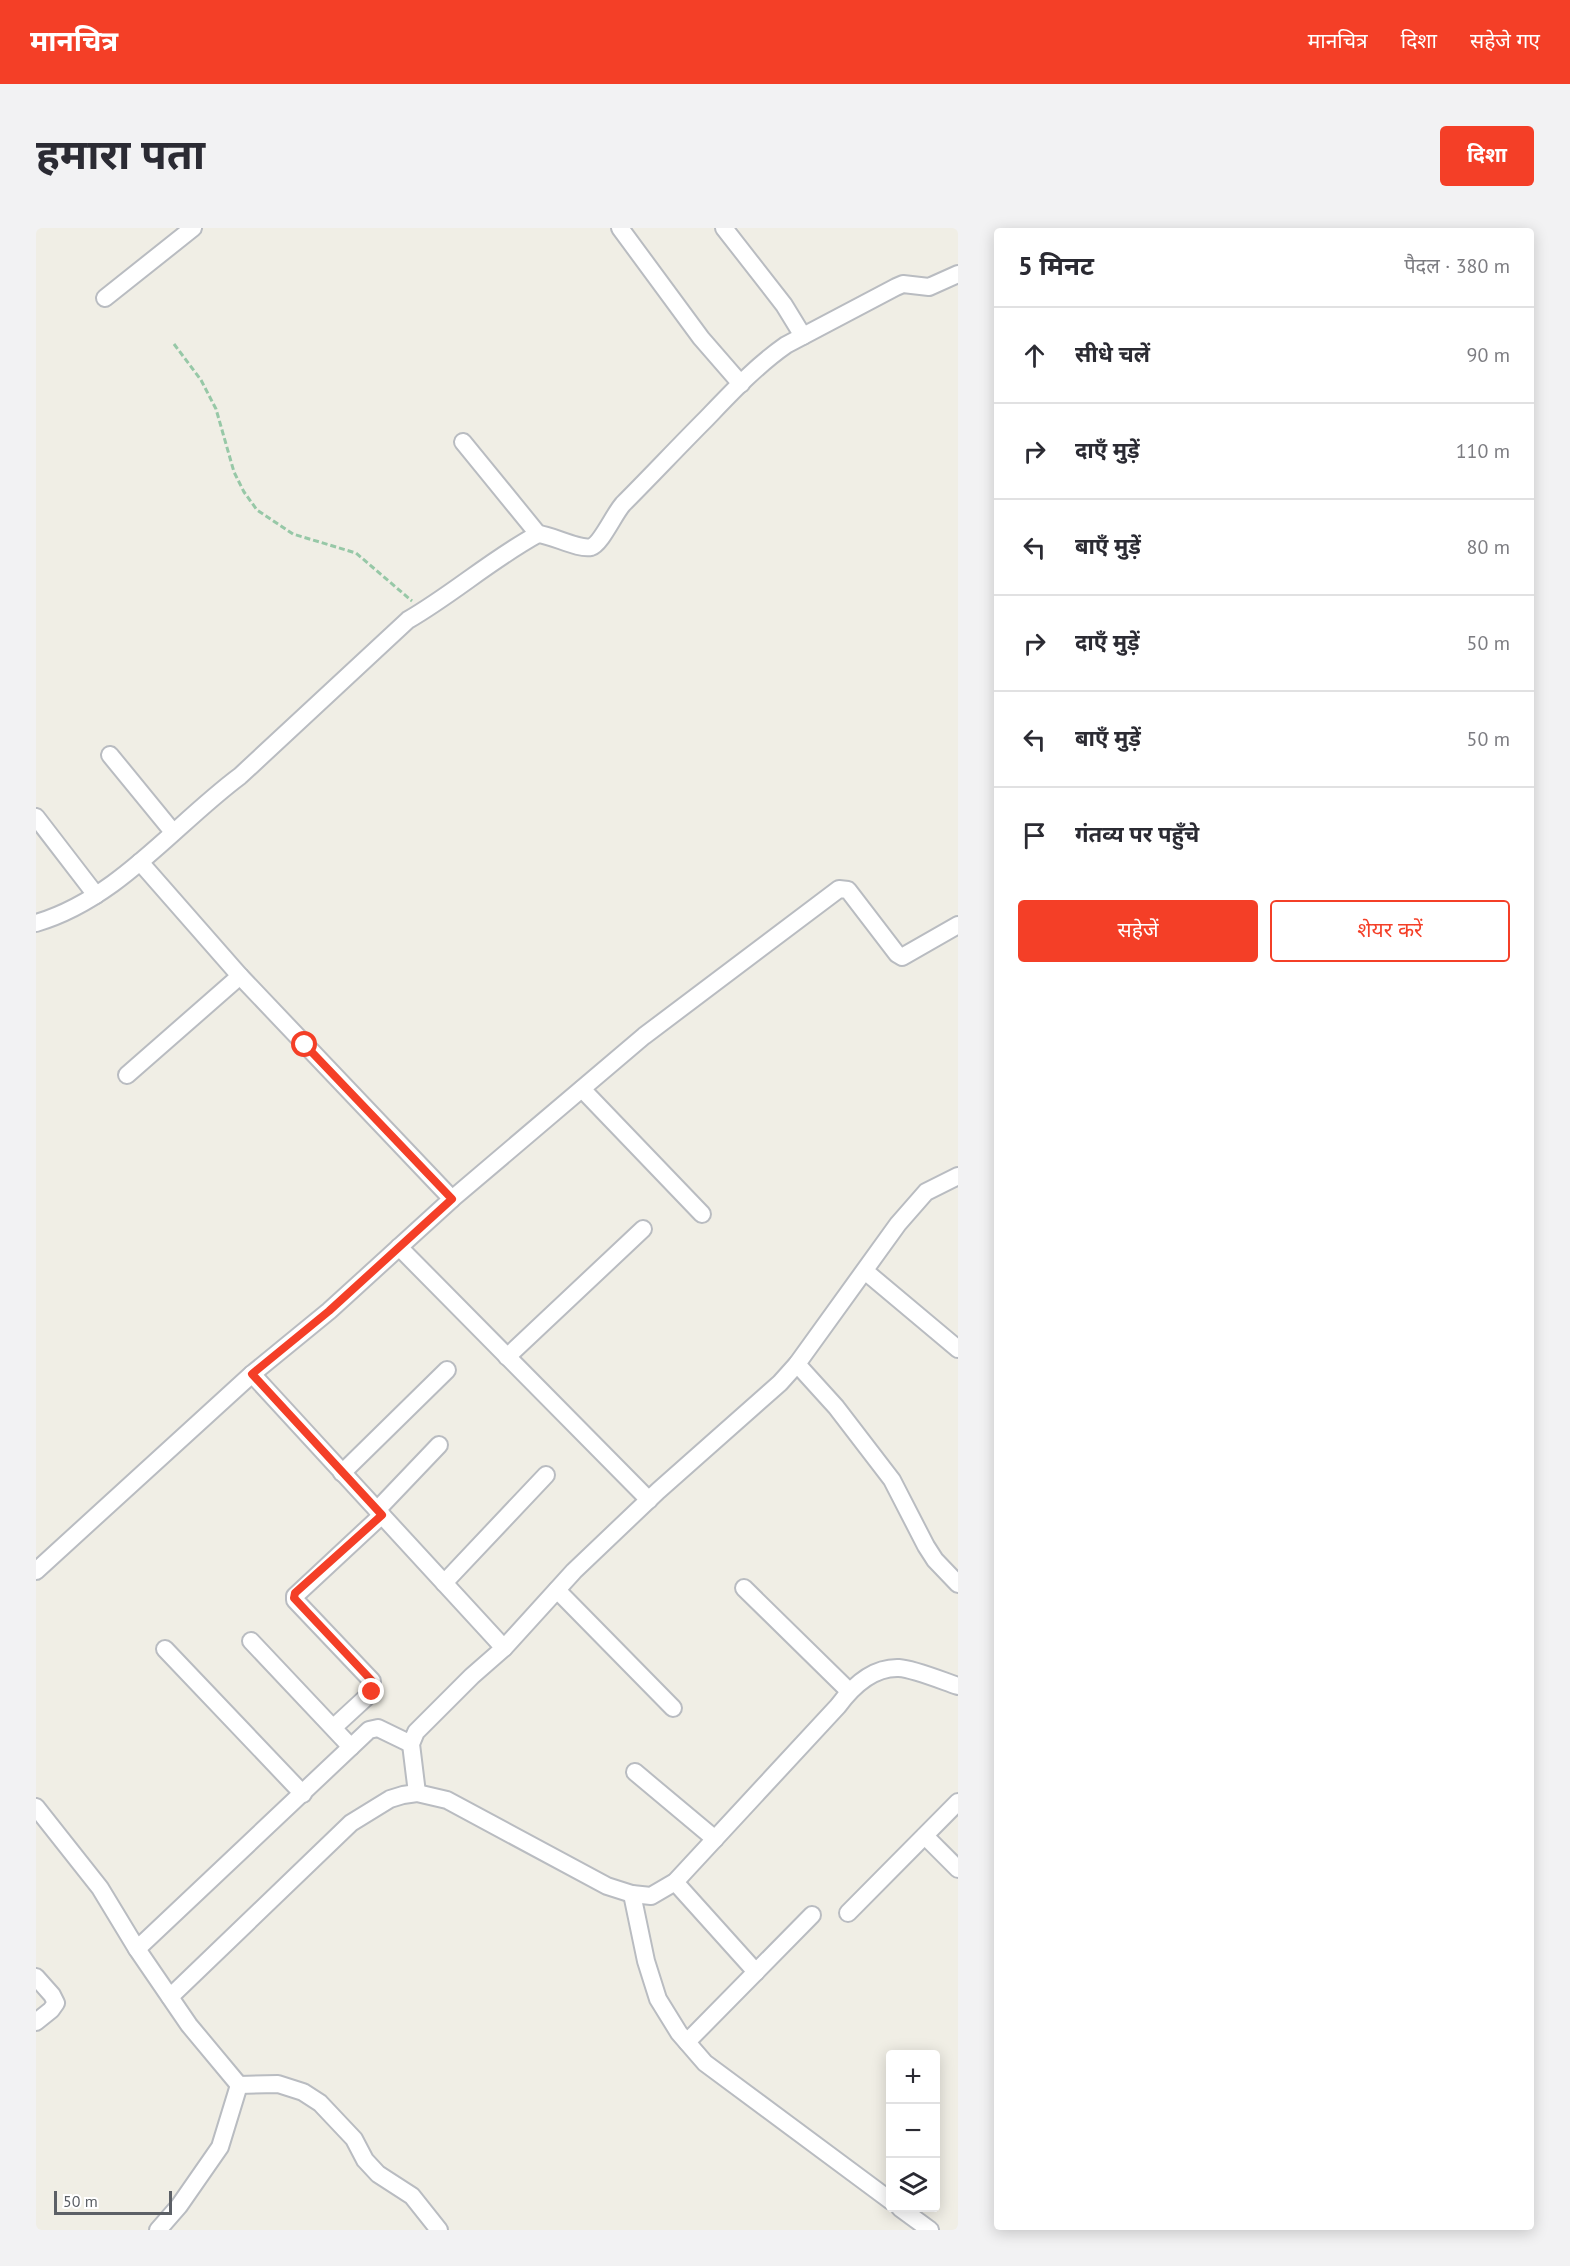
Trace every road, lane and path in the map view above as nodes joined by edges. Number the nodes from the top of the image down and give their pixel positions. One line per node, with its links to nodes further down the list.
1 (193, 228): 5 (street)
2 (620, 228): 8 (street)
3 (724, 228): 6 (street)
4 (958, 274): 6 (street)
5 (105, 298)
6 (803, 336): 8 (street)
7 (174, 344): 11 (path)
8 (741, 384): 10 (street)
9 (463, 442): 10 (street)
10 (538, 534): 11 (street)
11 (423, 611): 14 (street)
12 (110, 754): 14 (street)
13 (36, 818): 16 (street)
14 (173, 832): 15 (street)
15 (140, 862): 16 (street); 19 (street)
16 (96, 895): 17 (street)
17 (36, 923)
18 (958, 924): 21 (street)
19 (240, 976): 20 (street); 23 (street)
20 (127, 1075)
21 (582, 1089): 23 (street); 24 (street)
22 (958, 1176): 27 (street)
23 (452, 1199): 26 (street)
24 (702, 1214)
25 (643, 1229): 29 (street)
26 (399, 1247): 29 (street); 32 (street)
27 (865, 1271): 28 (street); 30 (street)
28 (958, 1349)
29 (507, 1357): 36 (street)
30 (797, 1364): 36 (street); 40 (street)
31 (447, 1370): 34 (street)
32 (252, 1374): 34 (street); 38 (street)
33 (439, 1445): 37 (street)
34 (342, 1473): 37 (street)
35 (546, 1475): 39 (street)
36 (649, 1500): 42 (street)
37 (380, 1513): 39 (street); 49 (street)
38 (36, 1571)
39 (444, 1583): 44 (street)
40 (958, 1584)
41 (744, 1588): 47 (street)
42 (557, 1590): 44 (street); 48 (street)
43 (251, 1641): 49 (street)
44 (504, 1648): 50 (street)
45 (165, 1649): 54 (street)
46 (958, 1686): 47 (street)
47 (849, 1691): 58 (street)
48 (673, 1708)
49 (334, 1727): 51 (street)
50 (411, 1744): 51 (street); 53 (street)
51 (351, 1747): 54 (street)
52 (635, 1773): 58 (street)
53 (417, 1793): 61 (street); 67 (street)
54 (303, 1794): 64 (street)
55 (958, 1802): 57 (street)
56 (36, 1807): 64 (street)
57 (925, 1836): 59 (street); 62 (street)
58 (715, 1839): 60 (street)
59 (958, 1869)
60 (675, 1882): 61 (street); 65 (street)
61 (633, 1894): 69 (street)
62 (848, 1913)
63 (812, 1915): 65 (street)
64 (137, 1949): 67 (street)
65 (756, 1972): 69 (street)
66 (36, 1977): 68 (street)
67 (170, 1997): 70 (street)
68 (36, 2022)
69 (687, 2042): 71 (street)
70 (239, 2085): 73 (street); 74 (street)
71 (886, 2196)
72 (905, 2212): 75 (street)
73 (158, 2230)
74 (439, 2230)
75 (930, 2230)

